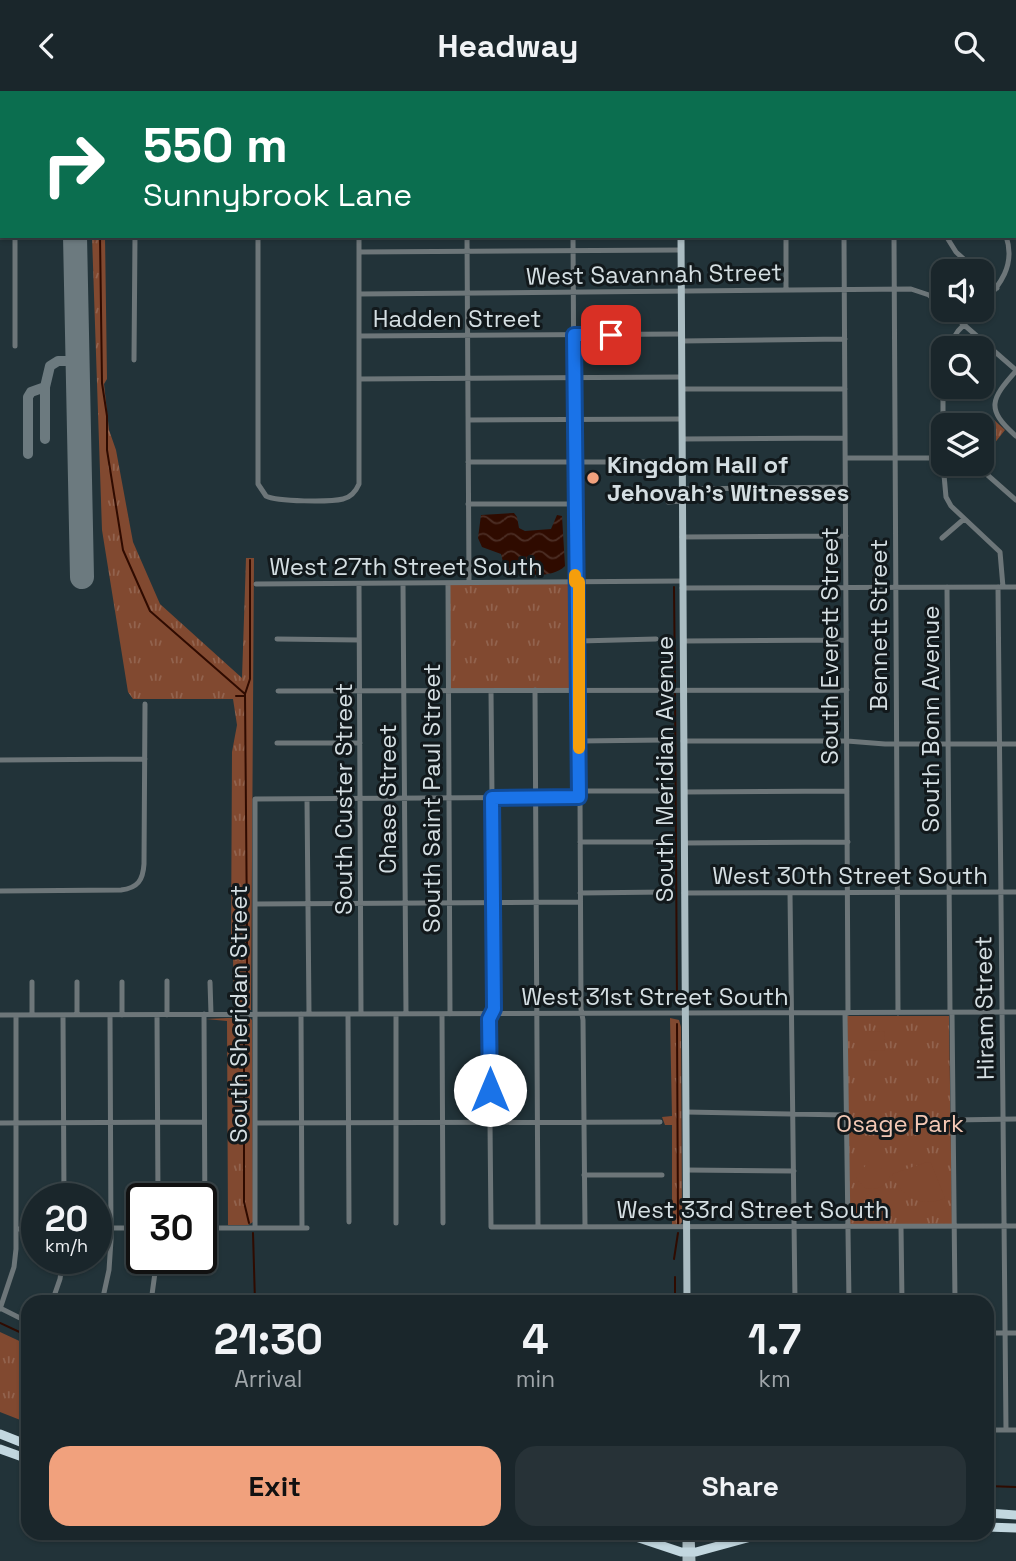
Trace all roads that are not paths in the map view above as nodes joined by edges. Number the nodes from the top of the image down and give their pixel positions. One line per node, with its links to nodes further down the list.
1 (15, 238): 37 (street)
2 (135, 238): 38 (street)
3 (258, 238): 43 (street)
4 (359, 238): 16 (street)
5 (467, 238): 14 (street)
6 (573, 238): 15 (street)
7 (681, 238): 13 (main road, South Meridian Avenue)
8 (786, 238): 19 (street)
9 (844, 238): 20 (street, South Everett Street)
10 (894, 238): 21 (street, Bennett Street)
11 (947, 238): 17 (street)
12 (1007, 238): 18 (street)
13 (681, 250): 15 (street); 23 (main road, South Meridian Avenue)
14 (467, 251): 15 (street); 16 (street); 24 (street)
15 (573, 251): 25 (street)
16 (359, 252): 26 (street)
17 (964, 259)
18 (996, 288): 22 (street)
19 (786, 290): 20 (street, West Savannah Street); 23 (street, West Savannah Street)
20 (844, 290): 21 (street, West Savannah Street); 36 (street, South Everett Street)
21 (894, 290): 27 (street, West Savannah Street); 53 (street, Bennett Street)
22 (994, 290)
23 (681, 292): 25 (street, West Savannah Street); 35 (main road, South Meridian Avenue)
24 (467, 293): 25 (street, West Savannah Street); 26 (street, West Savannah Street); 31 (street)
25 (574, 293): 32 (street)
26 (359, 294): 33 (street)
27 (931, 298)
28 (961, 322): 30 (street, West Savannah Street)
29 (967, 322): 30 (street)
30 (964, 325): 34 (street); 39 (street, West Savannah Street)
31 (467, 335): 32 (street, Hadden Street); 33 (street, Hadden Street); 42 (street)
32 (574, 335): 35 (street, Hadden Street); 40 (street)
33 (360, 336): 43 (street)
34 (956, 336)
35 (681, 337): 36 (street, Hadden Street); 41 (main road, South Meridian Avenue)
36 (845, 339): 45 (street, South Everett Street)
37 (15, 346)
38 (134, 360)
39 (1016, 370): 49 (street)
40 (574, 377): 41 (street); 42 (street); 47 (street)
41 (681, 377): 44 (main road, South Meridian Avenue)
42 (467, 378): 43 (street); 48 (street)
43 (360, 379)
44 (682, 389): 45 (street); 46 (main road, South Meridian Avenue)
45 (845, 389): 50 (street, South Everett Street)
46 (682, 418): 47 (street); 51 (main road, South Meridian Avenue)
47 (575, 419): 48 (street); 55 (street)
48 (468, 420): 56 (street)
49 (1016, 436)
50 (845, 438): 51 (street); 52 (street, South Everett Street)
51 (682, 439): 57 (main road, South Meridian Avenue)
52 (846, 458): 53 (street); 60 (street, South Everett Street)
53 (895, 458): 54 (street); 79 (street, Bennett Street)
54 (931, 458)
55 (575, 461): 56 (street); 57 (street); 66 (street)
56 (468, 462): 65 (street)
57 (682, 462): 61 (main road, South Meridian Avenue)
58 (944, 476): 67 (street, Hiram Street)
59 (989, 476): 62 (street)
60 (846, 487): 61 (street); 68 (street, South Everett Street)
61 (682, 488): 64 (main road, South Meridian Avenue)
62 (1016, 500)
63 (668, 502): 64 (street)
64 (682, 502): 69 (main road, South Meridian Avenue)
65 (468, 504): 66 (street); 71 (street)
66 (575, 504): 72 (street)
67 (964, 519): 70 (street); 81 (street, Hiram Street)
68 (846, 536): 69 (street); 78 (street, South Everett Street)
69 (682, 537): 77 (main road, South Meridian Avenue)
70 (942, 538)
71 (469, 582): 72 (street, West 27th Street South); 74 (street, West 27th Street South)
72 (577, 582): 77 (street, West 27th Street South); 87 (street)
73 (403, 583): 74 (street, West 27th Street South); 76 (street, West 27th Street South); 95 (street, Chase Street)
74 (448, 583): 96 (street, South Saint Paul Street)
75 (256, 584): 76 (street, West 27th Street South)
76 (359, 584): 85 (street, South Custer Street)
77 (682, 584): 78 (street, West 27th Street South); 88 (main road, South Meridian Avenue)
78 (846, 587): 79 (street, West 27th Street South); 86 (street, South Everett Street)
79 (896, 587): 80 (street, West 27th Street South); 105 (street, Bennett Street)
80 (947, 587): 81 (street, West 27th Street South); 106 (street, South Bonn Avenue)
81 (1000, 587): 82 (street, West 27th Street South); 107 (street, Hiram Street)
82 (1016, 587)
83 (277, 639): 85 (street)
84 (656, 639): 87 (street)
85 (359, 640): 94 (street, South Custer Street)
86 (846, 640): 88 (street); 92 (street, South Everett Street)
87 (579, 641): 90 (street)
88 (683, 641): 91 (main road, South Meridian Avenue)
89 (535, 690): 90 (street); 97 (street); 116 (street)
90 (579, 690): 91 (street); 100 (street)
91 (683, 690): 92 (street); 101 (main road, South Meridian Avenue)
92 (847, 690): 102 (street, South Everett Street)
93 (278, 691): 94 (street)
94 (360, 691): 95 (street); 104 (street, South Custer Street)
95 (404, 691): 96 (street); 119 (street, Chase Street)
96 (448, 691): 97 (street); 120 (street, South Saint Paul Street)
97 (491, 691): 115 (street)
98 (145, 703): 109 (street)
99 (665, 740): 100 (street)
100 (579, 741): 114 (street)
101 (683, 741): 102 (street); 113 (main road, South Meridian Avenue)
102 (847, 741): 105 (street); 112 (street, South Everett Street)
103 (277, 743): 104 (street)
104 (360, 743): 118 (street, South Custer Street)
105 (897, 744): 106 (street); 134 (street, Bennett Street)
106 (948, 744): 107 (street); 128 (street, South Bonn Avenue)
107 (999, 744): 108 (street); 129 (street, Hiram Street)
108 (1016, 744)
109 (145, 759): 110 (street); 125 (street)
110 (0, 760)
111 (665, 791): 114 (street)
112 (848, 791): 113 (street); 123 (street, South Everett Street)
113 (684, 792): 124 (main road, South Meridian Avenue)
114 (579, 794): 116 (street); 121 (street)
115 (492, 798): 116 (street); 120 (street); 139 (street)
116 (536, 798): 135 (street)
117 (307, 799): 118 (street); 140 (street, South Sheridan Street); 141 (street)
118 (360, 799): 119 (street); 142 (street, South Custer Street)
119 (404, 799): 120 (street); 137 (street, Chase Street)
120 (448, 799): 138 (street, South Saint Paul Street)
121 (580, 842): 122 (street); 131 (street)
122 (666, 842)
123 (848, 842): 124 (street); 127 (street, South Everett Street)
124 (684, 843): 132 (main road, South Meridian Avenue)
125 (0, 891)
126 (666, 892): 131 (street)
127 (848, 892): 133 (street, West 30th Street South); 134 (street, West 30th Street South); 152 (street, South Everett Street)
128 (949, 892): 129 (street, West 30th Street South); 134 (street, West 30th Street South); 154 (street, South Bonn Avenue)
129 (1001, 892): 130 (street, West 30th Street South); 148 (street, Hiram Street)
130 (1016, 892)
131 (580, 893): 136 (street)
132 (684, 893): 133 (street, West 30th Street South); 150 (main road, South Meridian Avenue)
133 (790, 893): 151 (street)
134 (898, 893): 153 (street, Bennett Street)
135 (536, 902): 136 (street); 139 (street); 165 (street)
136 (580, 902): 166 (street)
137 (405, 903): 138 (street); 142 (street); 162 (street, Chase Street)
138 (449, 903): 139 (street); 163 (street, South Saint Paul Street)
139 (492, 903): 164 (street)
140 (256, 904): 141 (street); 156 (street, South Sheridan Street)
141 (308, 904): 142 (street); 158 (street)
142 (361, 904): 160 (street, South Custer Street)
143 (167, 981): 175 (street)
144 (32, 982): 169 (street)
145 (76, 982): 171 (street)
146 (121, 982): 173 (street)
147 (210, 982): 155 (street)
148 (1001, 1012): 149 (street, West 31st Street South); 154 (street, West 31st Street South); 179 (street, Hiram Street)
149 (1016, 1012)
150 (685, 1013): 151 (street, West 31st Street South); 166 (street, West 31st Street South); 176 (main road, South Meridian Avenue)
151 (791, 1013): 152 (street, West 31st Street South); 177 (street)
152 (847, 1013): 153 (street, West 31st Street South); 178 (street, South Everett Street)
153 (898, 1013): 154 (street, West 31st Street South)
154 (951, 1013): 181 (street, South Bonn Avenue)
155 (207, 1014): 156 (street, West 31st Street South); 175 (street, West 31st Street South); 183 (street)
156 (255, 1014): 157 (street, West 31st Street South); 192 (street, South Sheridan Street)
157 (301, 1014): 158 (street, West 31st Street South); 184 (street)
158 (309, 1014): 159 (street, West 31st Street South)
159 (348, 1014): 160 (street, West 31st Street South); 193 (street)
160 (361, 1014): 161 (street, West 31st Street South)
161 (396, 1014): 162 (street, West 31st Street South); 194 (street)
162 (406, 1014): 163 (street, West 31st Street South)
163 (446, 1014): 164 (street, West 31st Street South); 195 (street, South Saint Paul Street)
164 (492, 1014): 165 (street, West 31st Street South); 196 (street)
165 (537, 1014): 166 (street, West 31st Street South); 185 (street)
166 (582, 1014): 186 (street)
167 (0, 1015): 168 (street, West 31st Street South)
168 (16, 1015): 169 (street, West 31st Street South); 189 (street)
169 (32, 1015): 170 (street, West 31st Street South)
170 (63, 1015): 171 (street, West 31st Street South); 190 (street)
171 (77, 1015): 172 (street, West 31st Street South)
172 (110, 1015): 173 (street, West 31st Street South); 182 (street)
173 (122, 1015): 174 (street, West 31st Street South)
174 (157, 1015): 175 (street, West 31st Street South); 191 (street)
175 (167, 1015)
176 (686, 1112): 177 (street); 197 (main road, South Meridian Avenue)
177 (793, 1114): 178 (street); 198 (street)
178 (847, 1115): 214 (street, South Everett Street)
179 (1003, 1119): 180 (street); 181 (street); 208 (street, Hiram Street)
180 (1016, 1119)
181 (953, 1120): 216 (street, South Bonn Avenue)
182 (110, 1122): 190 (street); 191 (street); 202 (street)
183 (204, 1122): 191 (street); 204 (street)
184 (302, 1122): 192 (street); 193 (street); 218 (street)
185 (537, 1122): 186 (street); 196 (street); 210 (street)
186 (584, 1122): 187 (street); 199 (street)
187 (660, 1122)
188 (0, 1123): 189 (street)
189 (16, 1123): 190 (street); 219 (street)
190 (63, 1123): 201 (street)
191 (158, 1123): 203 (street)
192 (255, 1123): 218 (street, South Sheridan Street)
193 (349, 1123): 194 (street); 205 (street)
194 (396, 1123): 195 (street); 206 (street)
195 (443, 1123): 196 (street); 207 (street, South Saint Paul Street)
196 (490, 1123): 210 (street, West 33rd Street South)
197 (686, 1171): 198 (street); 212 (main road, South Meridian Avenue)
198 (793, 1171): 213 (street)
199 (584, 1175): 200 (street); 211 (street)
200 (662, 1175)
201 (64, 1183)
202 (111, 1183)
203 (158, 1183)
204 (203, 1183)
205 (349, 1223)
206 (396, 1223)
207 (443, 1223)
208 (1004, 1226): 209 (street, West 33rd Street South); 216 (street, West 33rd Street South); 235 (street, Hiram Street)
209 (1016, 1226)
210 (538, 1227): 211 (street, West 33rd Street South)
211 (585, 1227): 212 (street, West 33rd Street South)
212 (687, 1227): 213 (street, West 33rd Street South); 227 (main road, South Meridian Avenue)
213 (794, 1227): 214 (street, West 33rd Street South); 228 (street)
214 (848, 1227): 215 (street, West 33rd Street South); 229 (street, South Everett Street)
215 (901, 1227): 216 (street, West 33rd Street South); 230 (street)
216 (954, 1227): 231 (street, South Bonn Avenue)
217 (217, 1228): 218 (street)
218 (255, 1228)
219 (17, 1229): 220 (street); 232 (street)
220 (21, 1229)
221 (60, 1274): 224 (street)
222 (108, 1274): 225 (street)
223 (155, 1274): 226 (street)
224 (54, 1295)
225 (104, 1295)
226 (152, 1295)
227 (687, 1295)
228 (795, 1295)
229 (849, 1295)
230 (902, 1295)
231 (955, 1295)
232 (0, 1308): 233 (street)
233 (21, 1318)
234 (994, 1333): 235 (street)
235 (1005, 1333): 236 (street); 238 (street, Hiram Street)
236 (1016, 1333)
237 (994, 1430): 238 (street)
238 (1006, 1430): 239 (street)
239 (1016, 1430)
240 (0, 1434): 241 (highway)
241 (21, 1442)
242 (0, 1449): 243 (highway)
243 (21, 1456)
244 (994, 1513): 245 (highway)
245 (1016, 1515)
246 (994, 1527): 247 (highway)
247 (1016, 1528)
248 (643, 1540): 250 (highway)
249 (743, 1540): 250 (highway)
250 (689, 1557)

